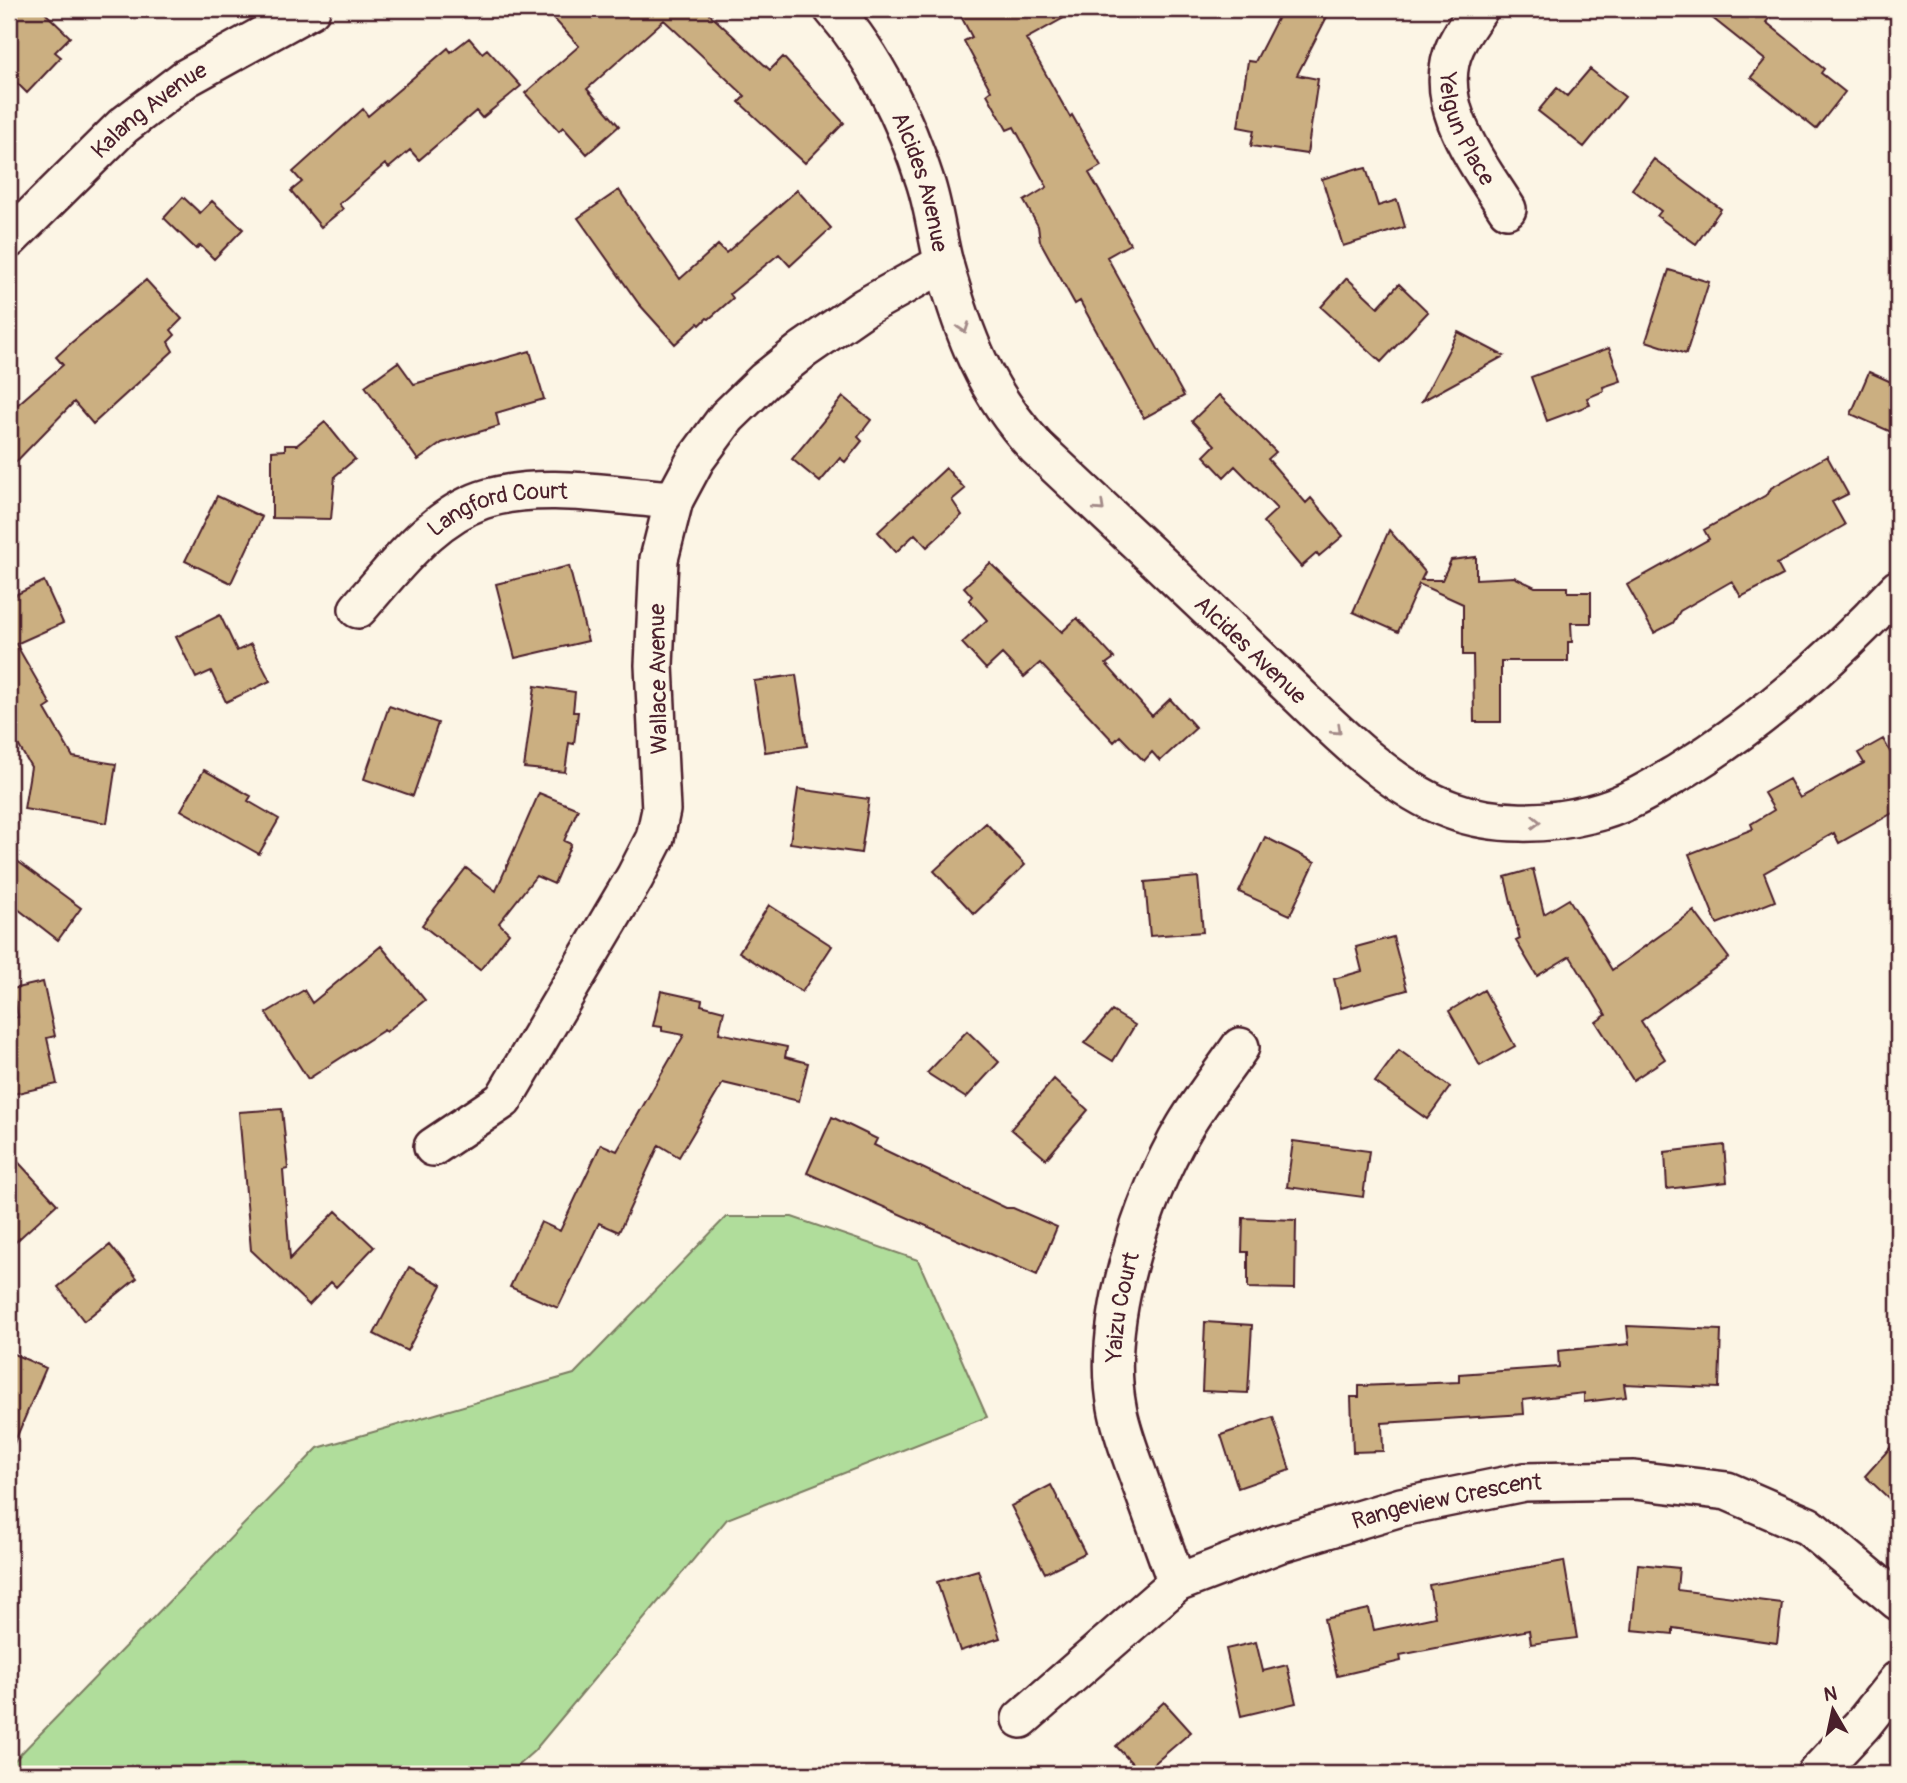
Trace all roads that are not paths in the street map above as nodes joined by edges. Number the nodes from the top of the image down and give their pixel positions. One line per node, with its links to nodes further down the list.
1 (311, 9): 5 (street, Kalang Avenue)
2 (833, 9): 6 (street, Alcides Avenue)
3 (1479, 9): 4 (street, Yelgun Place)
4 (1507, 209)
5 (9, 239)
6 (944, 263): 7 (street, Wallace Avenue); 8 (street, Alcides Avenue, one-way to 8)
7 (674, 500): 9 (street, Langford Court); 11 (street, Wallace Avenue)
8 (1898, 589)
9 (358, 609)
10 (1240, 1047): 12 (street, Yaizu Court)
11 (433, 1147)
12 (1177, 1583): 13 (street, Rangeview Crescent); 15 (street, Rangeview Crescent)
13 (1898, 1601)
14 (1898, 1680): 16 (street)
15 (1021, 1719)
16 (1816, 1774)

